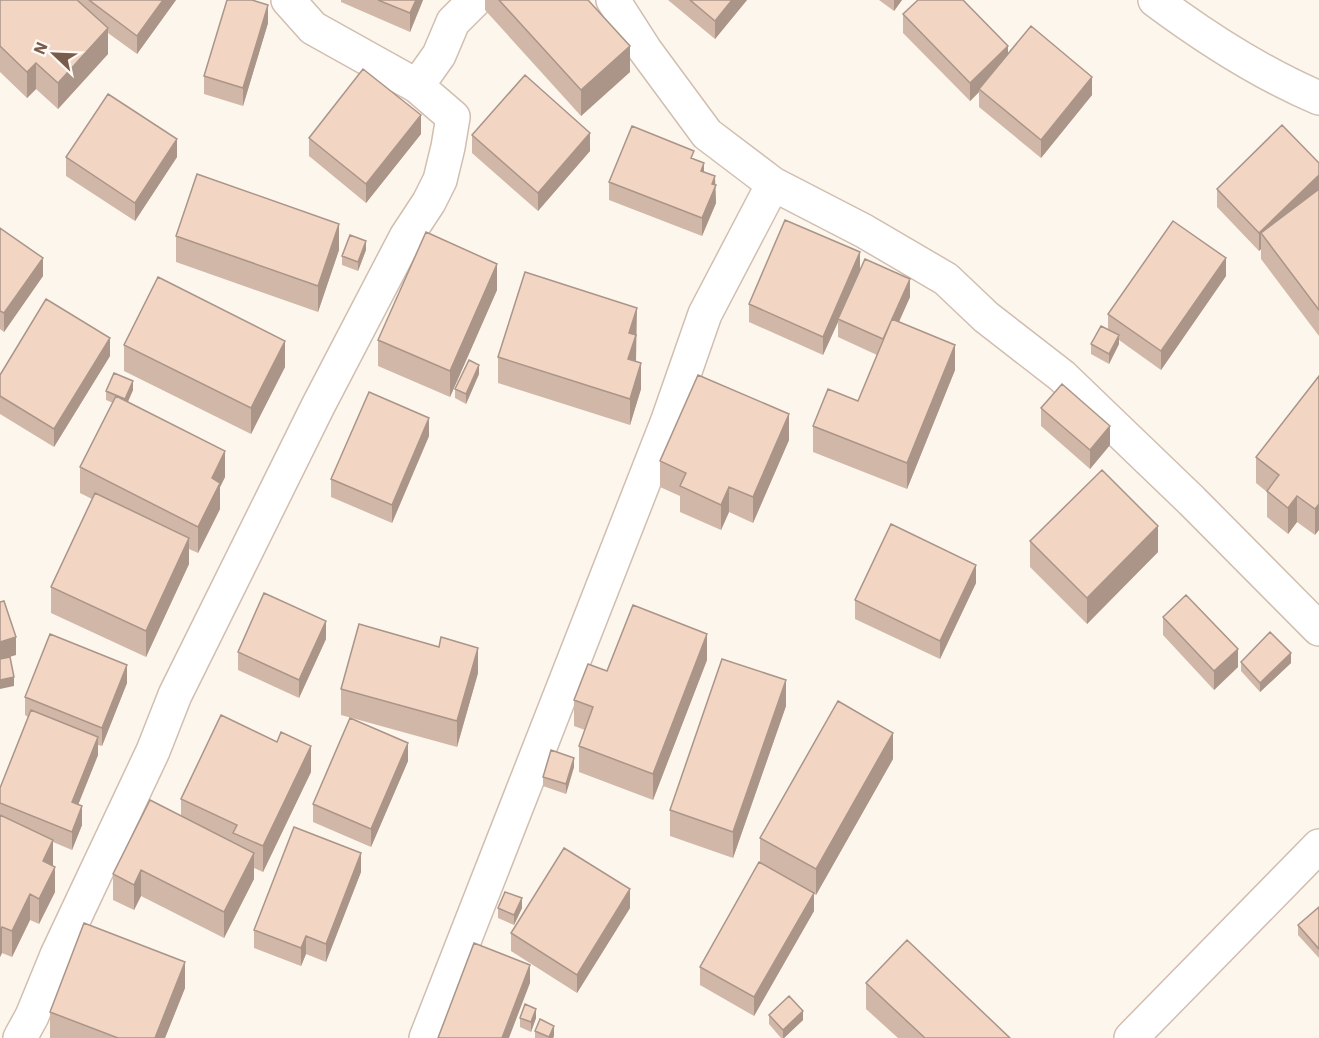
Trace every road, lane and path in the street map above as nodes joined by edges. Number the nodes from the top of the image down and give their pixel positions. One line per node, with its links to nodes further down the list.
1 (288, 0): 5 (street)
2 (475, 0): 5 (street)
3 (613, 0): 7 (street)
4 (1155, 0): 6 (street)
5 (417, 87): 10 (street)
6 (1319, 98)
7 (773, 184): 8 (street); 11 (street)
8 (1319, 629)
9 (1319, 846): 12 (street)
10 (20, 1038)
11 (426, 1038)
12 (1131, 1038)

